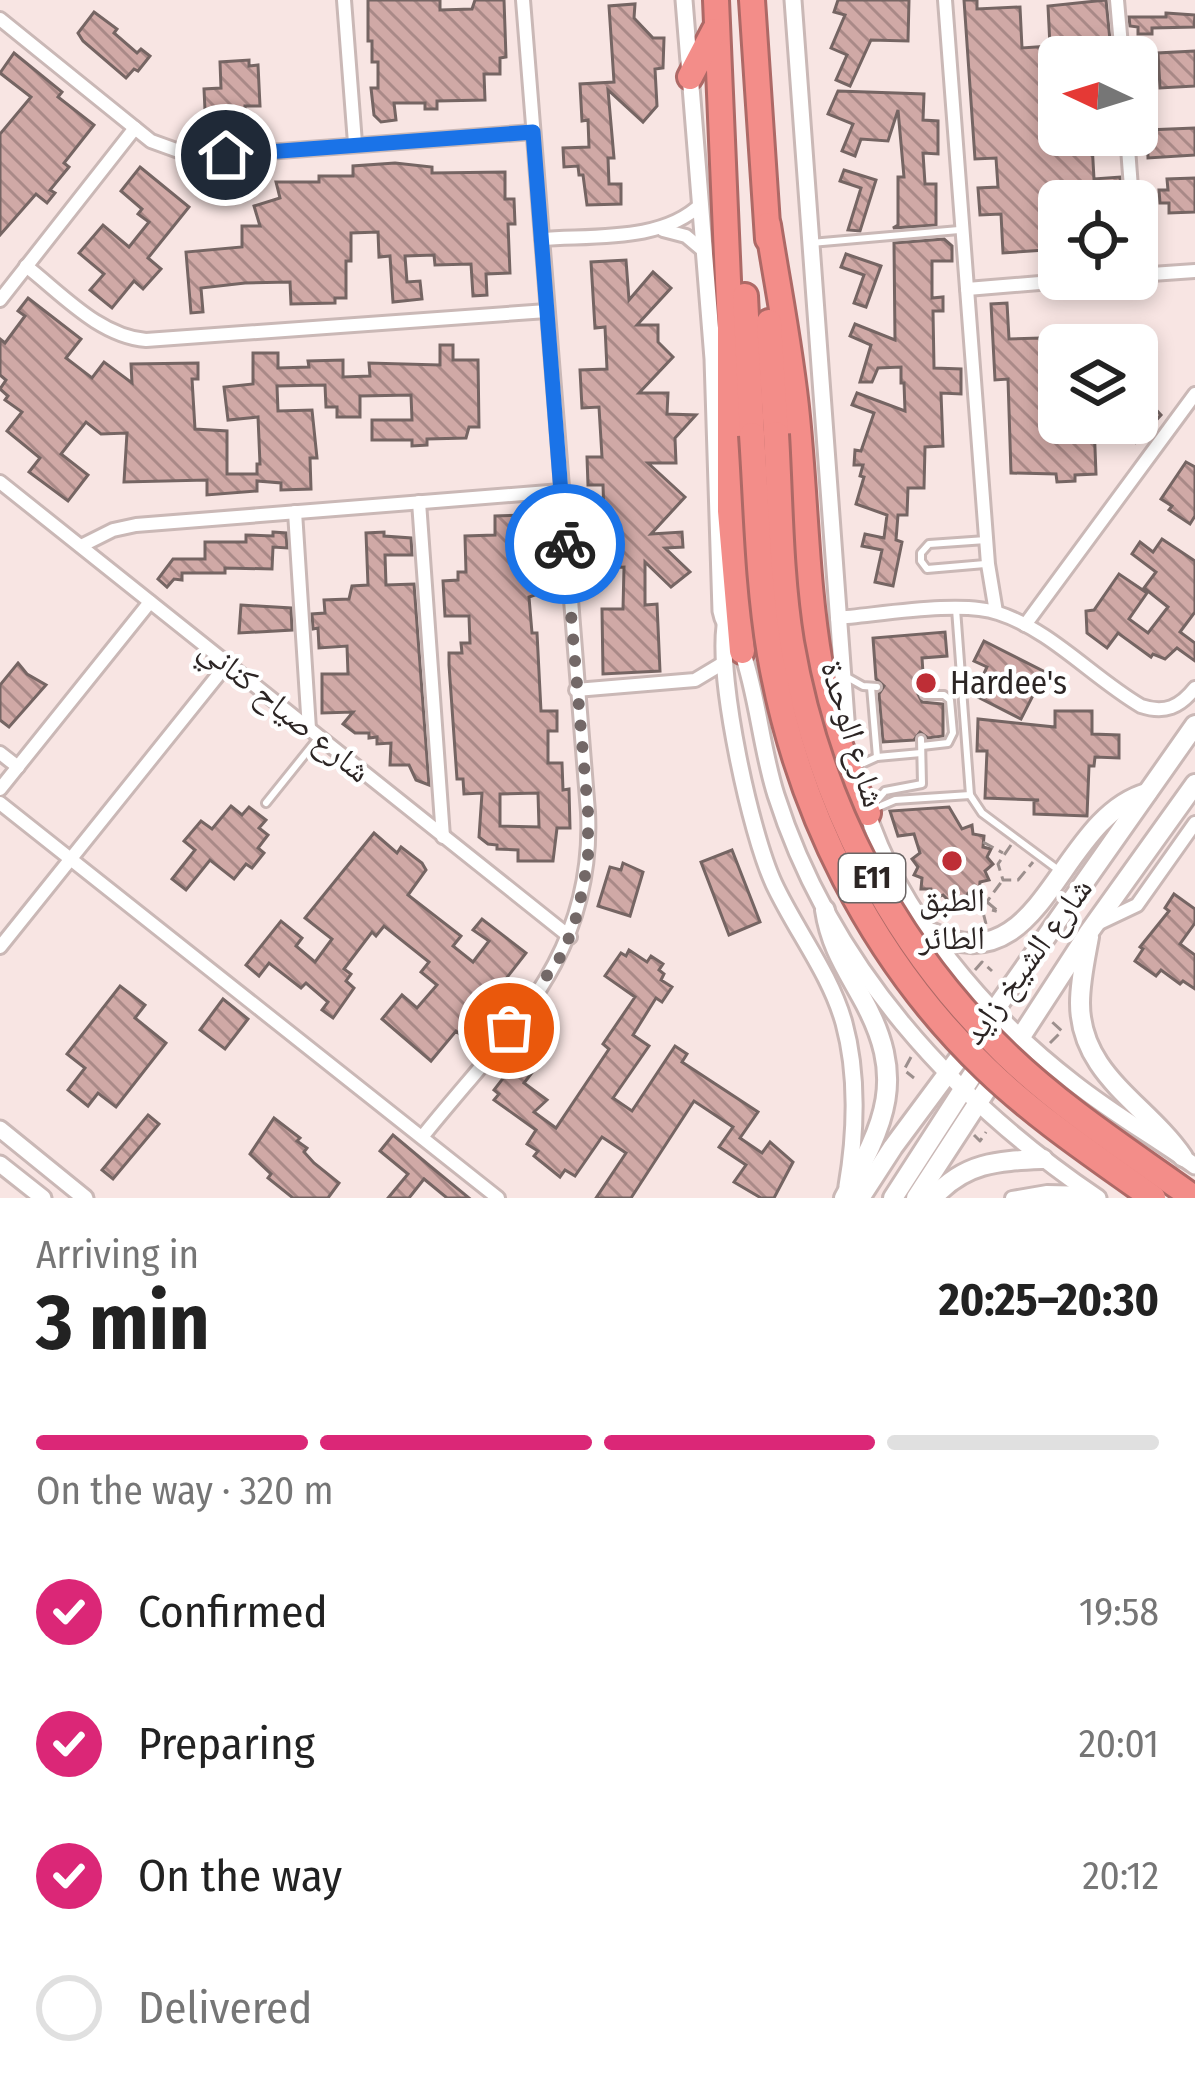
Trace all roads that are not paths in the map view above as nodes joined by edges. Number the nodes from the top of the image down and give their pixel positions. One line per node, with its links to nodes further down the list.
1 (344, 0): 15 (street)
2 (523, 0): 14 (street)
3 (684, 0): 11 (street)
4 (752, 0): 17 (highway, E11)
5 (793, 0): 21 (street)
6 (945, 0): 19 (street)
7 (1117, 0): 10 (street)
8 (716, 12): 11 (highway); 12 (highway, E11)
9 (1, 21): 13 (street)
10 (1120, 36)
11 (690, 77): 16 (street)
12 (724, 115): 31 (highway, E11); 44 (highway)
13 (135, 128): 15 (street); 23 (street)
14 (533, 132): 15 (street); 20 (street)
15 (355, 143)
16 (701, 204): 18 (street); 22 (street)
17 (768, 225): 31 (highway, E11); 65 (highway)
18 (656, 229): 20 (street); 22 (street)
19 (963, 230): 21 (lane); 27 (street)
20 (542, 239): 29 (street)
21 (810, 243): 42 (street)
22 (705, 251): 44 (street)
23 (26, 266): 28 (street); 29 (street)
24 (1195, 271): 25 (street)
25 (1158, 274)
26 (1038, 283): 27 (street)
27 (967, 289): 36 (street)
28 (0, 299)
29 (548, 311): 33 (street)
30 (1195, 394): 43 (street)
31 (764, 434): 93 (highway, شارع الوحدة / E11, bridge); 94 (highway, شارع الوحدة / E11, bridge)
32 (0, 482): 37 (street, شارع صياح كناني)
33 (561, 491): 34 (street); 49 (street)
34 (418, 502): 35 (street); 67 (street)
35 (295, 512): 37 (street); 53 (street)
36 (986, 540): 38 (street); 38 (lane)
37 (81, 547): 39 (street, شارع صياح كناني)
38 (988, 563): 41 (street)
39 (150, 602): 45 (street, شارع صياح كناني); 57 (street)
40 (956, 609): 41 (street); 42 (street); 62 (lane)
41 (996, 612): 43 (street)
42 (837, 618): 46 (street)
43 (1025, 625): 48 (street)
44 (734, 657): 47 (street); 51 (street); 70 (street)
45 (227, 664): 53 (street, شارع صياح كناني); 68 (street)
46 (841, 673): 56 (lane); 58 (street)
47 (695, 680): 49 (street); 51 (street)
48 (1195, 688)
49 (576, 690): 73 (street)
50 (925, 695): 54 (lane)
51 (730, 697): 85 (street)
52 (1195, 724): 61 (main road, شارع الشيخ زايد)
53 (314, 733): 64 (lane); 67 (street, شارع صياح كناني)
54 (922, 746): 56 (lane); 65 (lane)
55 (0, 752): 57 (street)
56 (877, 757): 58 (lane)
57 (18, 767): 60 (street)
58 (855, 767): 65 (street)
59 (1195, 784): 71 (main road, شارع الشيخ زايد)
60 (0, 789)
61 (1147, 793): 69 (main road); 75 (main road, شارع الشيخ زايد)
62 (970, 795): 65 (lane); 69 (lane)
63 (0, 803): 68 (street)
64 (266, 803)
65 (868, 813): 72 (street)
66 (1195, 823): 71 (street)
67 (443, 838): 73 (street, شارع صياح كناني)
68 (71, 860): 74 (street); 80 (street)
69 (1061, 872): 72 (main road)
70 (825, 910): 77 (street); 85 (main road)
71 (1092, 928): 76 (main road, شارع الشيخ زايد); 82 (main road)
72 (933, 933): 75 (street)
73 (570, 937): 80 (street)
74 (0, 947)
75 (994, 1011): 76 (street); 77 (main road, شارع الشيخ زايد); 78 (main road)
76 (1019, 1037): 78 (main road, شارع الشيخ زايد); 82 (street)
77 (946, 1071): 78 (street); 85 (main road, شارع الشيخ زايد)
78 (969, 1095): 81 (street); 89 (main road); 90 (main road, شارع الشيخ زايد)
79 (0, 1129): 87 (street)
80 (423, 1136): 88 (street)
81 (1043, 1160): 84 (street); 91 (main road)
82 (1189, 1162)
83 (0, 1164): 86 (street)
84 (1094, 1196): 92 (street)
85 (850, 1197)
86 (43, 1198)
87 (85, 1198)
88 (498, 1198)
89 (893, 1198)
90 (916, 1198)
91 (933, 1198)
92 (1012, 1198)
93 (1153, 1198)
94 (1194, 1198)

